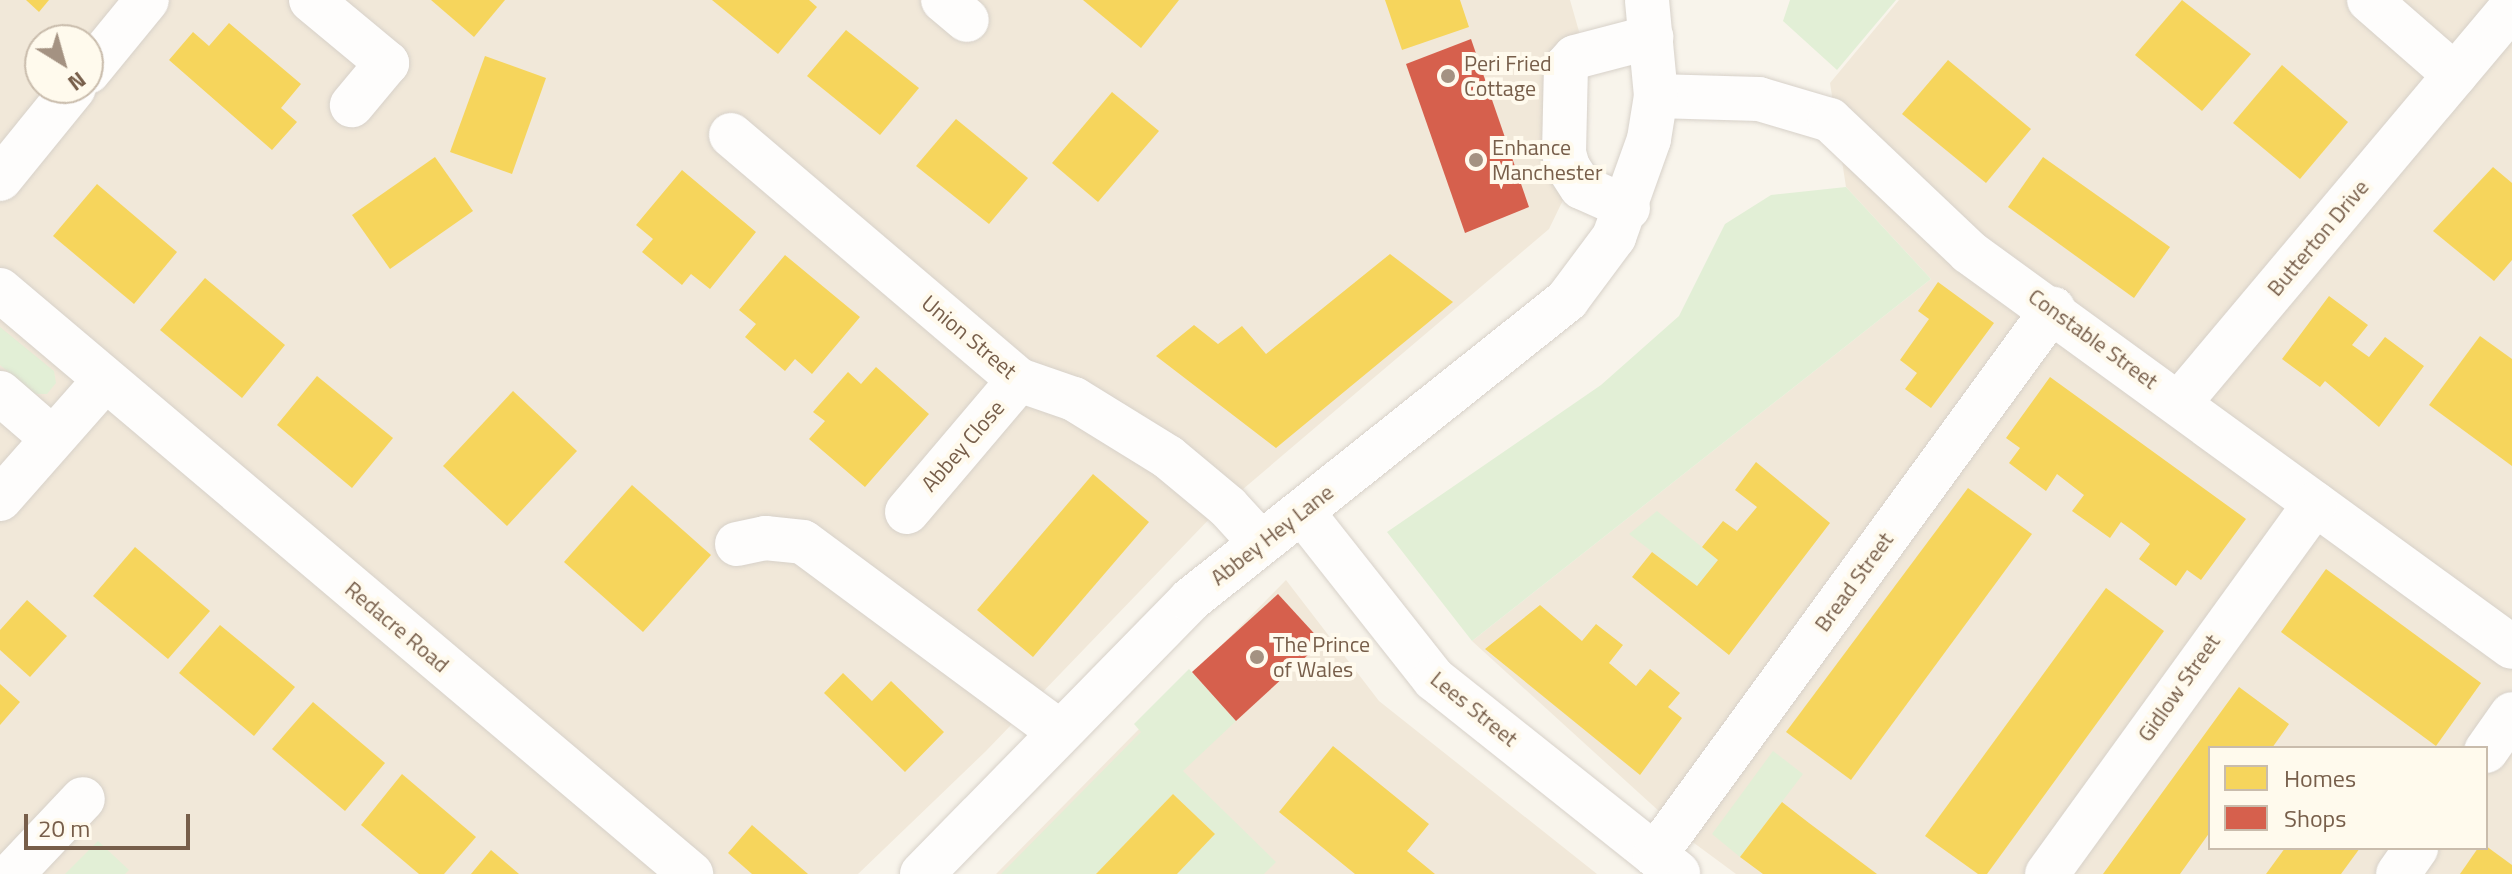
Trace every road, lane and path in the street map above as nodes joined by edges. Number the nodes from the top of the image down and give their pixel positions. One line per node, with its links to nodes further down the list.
1 (147, 0): 6 (street)
2 (311, 0): 10 (street)
3 (2369, 0): 7 (street)
4 (2512, 7): 7 (street, Butterton Drive)
5 (1649, 19): 8 (street, Abbey Hey Lane); 13 (street, Abbey Hey Lane)
6 (104, 52)
7 (2455, 75): 19 (street, Butterton Drive)
8 (1656, 96): 13 (street, Abbey Hey Lane); 15 (street, Constable Street)
9 (61, 104): 12 (street)
10 (352, 105)
11 (731, 135): 16 (street, Union Street)
12 (0, 179)
13 (1628, 208): 24 (street, Abbey Hey Lane)
14 (0, 290): 17 (street, Redacre Road)
15 (2053, 309): 19 (street, Constable Street); 33 (street, Bread Street)
16 (1019, 380): 23 (street, Abbey Close); 25 (street, Union Street)
17 (104, 381): 20 (street); 35 (street, Redacre Road)
18 (0, 393): 20 (street)
19 (2180, 402): 22 (street, Constable Street)
20 (52, 438): 21 (street)
21 (0, 499)
22 (2315, 504): 27 (street, Constable Street); 37 (street, Gidlow Street)
23 (907, 512)
24 (1302, 512): 25 (street, Abbey Hey Lane); 33 (street, Lees Street)
25 (1260, 542): 29 (street, Abbey Hey Lane)
26 (737, 544): 29 (street)
27 (2512, 647)
28 (2512, 714): 30 (street)
29 (1058, 731): 36 (street, Abbey Hey Lane)
30 (2488, 748)
31 (83, 799): 34 (street)
32 (2415, 850): 38 (street)
33 (1667, 864)
34 (12, 874)
35 (691, 874)
36 (922, 874)
37 (2047, 874)
38 (2398, 874)

